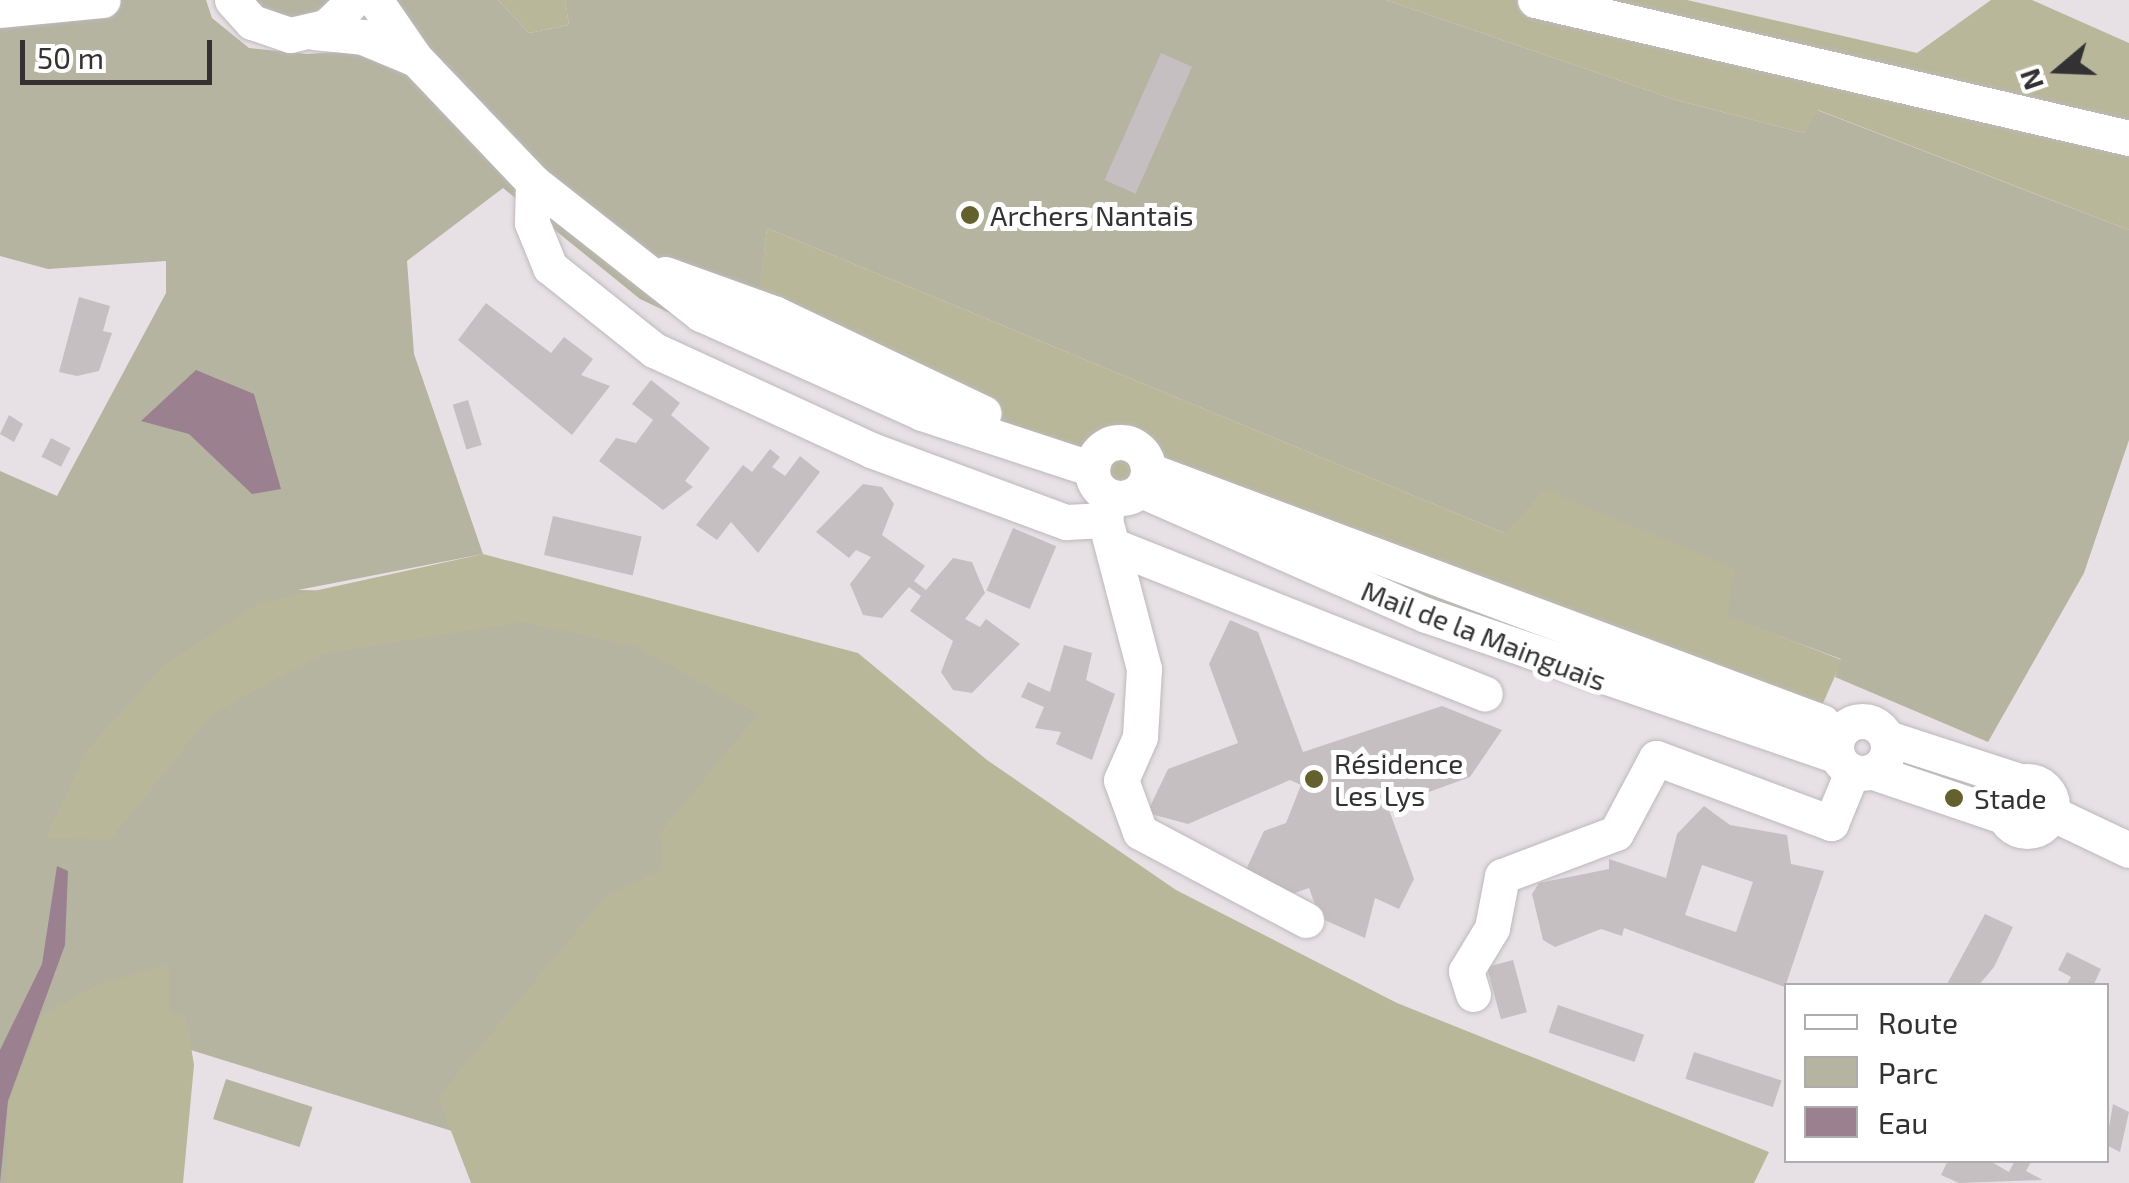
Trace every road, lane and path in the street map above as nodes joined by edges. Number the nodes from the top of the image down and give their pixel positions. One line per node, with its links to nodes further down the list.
1 (104, 0): 7 (street)
2 (201, 0): 6 (street, Mail de la Mainguais)
3 (354, 0): 8 (street)
4 (375, 0): 9 (street, Mail de la Mainguais)
5 (1535, 0): 10 (street)
6 (240, 9): 8 (street, Mail de la Mainguais)
7 (0, 10)
8 (314, 32): 9 (street, Mail de la Mainguais)
9 (415, 58): 11 (street, Mail de la Mainguais)
10 (2129, 138)
11 (532, 182): 12 (street, Mail de la Mainguais); 12 (street)
12 (1115, 493): 13 (street); 14 (street, Mail de la Mainguais); 19 (street)
13 (1486, 694)
14 (1851, 758): 15 (street); 17 (street, Mail de la Mainguais); 20 (street)
15 (2019, 781): 16 (street); 17 (street)
16 (2051, 813): 17 (street); 18 (street)
17 (2003, 816)
18 (2129, 850)
19 (1306, 920)
20 (1473, 994)

